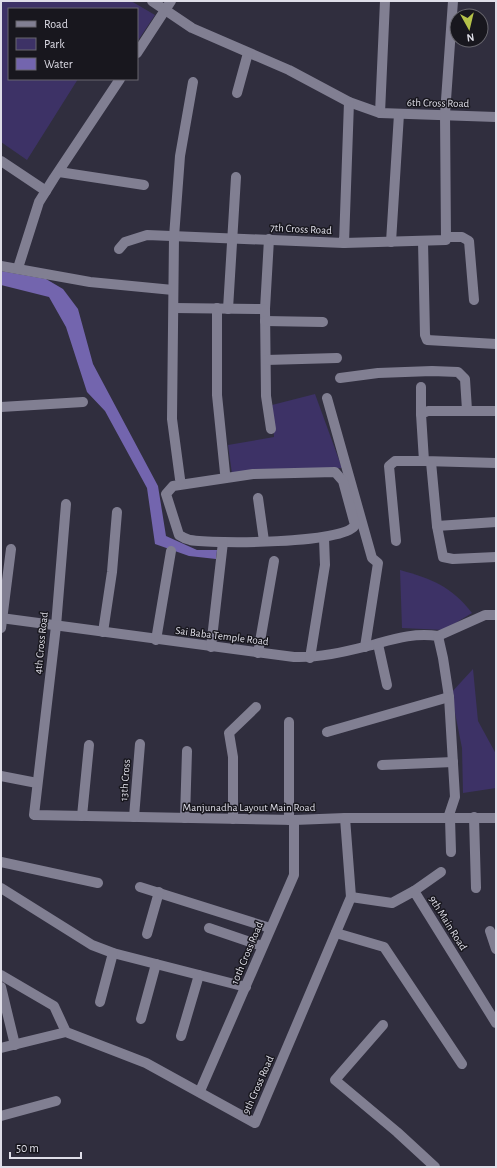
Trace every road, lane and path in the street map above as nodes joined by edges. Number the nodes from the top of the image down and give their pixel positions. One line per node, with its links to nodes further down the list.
1 (152, 1): 5 (street, 6th Cross Road)
2 (171, 1): 5 (street)
3 (385, 1): 12 (street)
4 (453, 1): 14 (street)
5 (165, 11): 6 (street); 7 (street, 6th Cross Road)
6 (138, 52)
7 (248, 53): 10 (street); 11 (street, 6th Cross Road)
8 (119, 80): 17 (street)
9 (193, 82): 21 (street)
10 (237, 93)
11 (349, 102): 12 (street, 6th Cross Road); 27 (street, 7th Cross Road)
12 (380, 113): 13 (street, 6th Cross Road)
13 (398, 114): 14 (street, 6th Cross Road); 26 (street)
14 (446, 114): 15 (street, 6th Cross Road); 22 (street)
15 (496, 117)
16 (1, 160): 20 (street)
17 (59, 172): 19 (street); 20 (street)
18 (236, 177): 23 (street)
19 (144, 185)
20 (46, 190): 30 (street)
21 (174, 237): 23 (street, 7th Cross Road); 28 (street, 7th Cross Road); 31 (street)
22 (446, 237): 25 (street); 32 (street)
23 (232, 239): 24 (street, 7th Cross Road); 35 (street)
24 (269, 240): 27 (street, 7th Cross Road); 36 (street)
25 (423, 241): 26 (street); 39 (street)
26 (392, 242): 27 (street)
27 (344, 244)
28 (119, 249)
29 (1, 266): 30 (street)
30 (18, 268): 31 (street)
31 (173, 290): 33 (street)
32 (474, 300)
33 (174, 308): 34 (street); 54 (street)
34 (217, 308): 35 (street); 53 (street)
35 (228, 309): 36 (street)
36 (265, 309): 37 (street)
37 (265, 321): 38 (street); 41 (street)
38 (323, 322)
39 (496, 344)
40 (337, 358): 41 (street)
41 (266, 360): 50 (street)
42 (340, 378): 47 (street)
43 (421, 387): 49 (street)
44 (327, 398): 76 (street)
45 (83, 402): 46 (street)
46 (1, 407)
47 (468, 410): 48 (street); 49 (street)
48 (496, 411)
49 (422, 414): 51 (street)
50 (270, 429)
51 (428, 462): 52 (street); 59 (street); 62 (street)
52 (496, 463)
53 (225, 473)
54 (180, 479)
55 (258, 498): 61 (street)
56 (66, 504): 70 (street, 4th Cross Road)
57 (117, 512): 71 (street)
58 (496, 522): 59 (street)
59 (437, 526): 66 (street)
60 (324, 538): 61 (street); 63 (street); 78 (street)
61 (264, 541): 63 (street)
62 (396, 541)
63 (223, 542): 75 (street)
64 (11, 549): 69 (street)
65 (171, 551): 73 (street)
66 (496, 557)
67 (274, 561): 77 (street)
68 (496, 615): 72 (street, Sai Baba Temple Road)
69 (2, 621): 70 (street, Sai Baba Temple Road)
70 (56, 626): 71 (street, Sai Baba Temple Road); 90 (street, 4th Cross Road)
71 (103, 632): 73 (street, Sai Baba Temple Road)
72 (438, 636): 74 (street, Sai Baba Temple Road); 80 (street)
73 (156, 640): 75 (street, Sai Baba Temple Road)
74 (378, 644): 76 (street, Sai Baba Temple Road); 79 (street)
75 (211, 647): 77 (street, Sai Baba Temple Road)
76 (365, 647): 78 (street, Sai Baba Temple Road)
77 (258, 653): 78 (street, Sai Baba Temple Road)
78 (310, 658)
79 (387, 685)
80 (449, 697): 83 (street); 87 (street)
81 (256, 707): 98 (street)
82 (289, 722): 99 (street, 10th Cross Road)
83 (327, 732)
84 (140, 744): 92 (street, 13th Cross)
85 (89, 745): 91 (street)
86 (187, 751): 94 (street)
87 (453, 762): 88 (street); 96 (street)
88 (382, 765)
89 (1, 776): 90 (street)
90 (37, 783): 91 (street, Manjunadha Layout Main Road)
91 (82, 816): 92 (street, Manjunadha Layout Main Road)
92 (134, 817): 94 (street, Manjunadha Layout Main Road)
93 (474, 817): 96 (street, Manjunadha Layout Main Road); 97 (street, Manjunadha Layout Main Road); 106 (street)
94 (185, 818): 98 (street, Manjunadha Layout Main Road)
95 (345, 818): 96 (street, Manjunadha Layout Main Road); 99 (street, Manjunadha Layout Main Road); 109 (street, 9th Cross Road)
96 (449, 818): 100 (street)
97 (496, 818)
98 (233, 819): 99 (street, Manjunadha Layout Main Road)
99 (291, 820): 111 (street, 10th Cross Road)
100 (451, 852)
101 (1, 862): 103 (street)
102 (442, 872): 107 (street)
103 (98, 883)
104 (140, 887): 108 (street)
105 (1, 888): 117 (street)
106 (476, 888)
107 (414, 891): 109 (street, 9th Main Road); 125 (street, 9th Main Road)
108 (159, 892): 111 (street); 114 (street)
109 (351, 897): 113 (street, 9th Cross Road)
110 (209, 928): 115 (street)
111 (270, 928): 115 (street, 10th Cross Road)
112 (490, 931): 116 (street)
113 (336, 933): 131 (street); 132 (street, 9th Cross Road)
114 (148, 934)
115 (262, 946): 121 (street, 10th Cross Road)
116 (496, 949)
117 (113, 953): 118 (street); 123 (street)
118 (156, 964): 120 (street); 124 (street)
119 (1, 975): 127 (street)
120 (199, 975): 121 (street); 128 (street)
121 (246, 987): 132 (street, 10th Cross Road)
122 (1, 988): 129 (street)
123 (100, 1002)
124 (141, 1019)
125 (496, 1023)
126 (383, 1025): 135 (street)
127 (66, 1032): 129 (street); 132 (street, 9th Cross Road)
128 (181, 1036)
129 (15, 1045): 130 (street)
130 (1, 1048)
131 (462, 1064)
132 (200, 1092)
133 (56, 1101): 134 (street)
134 (1, 1116)
135 (435, 1167)

